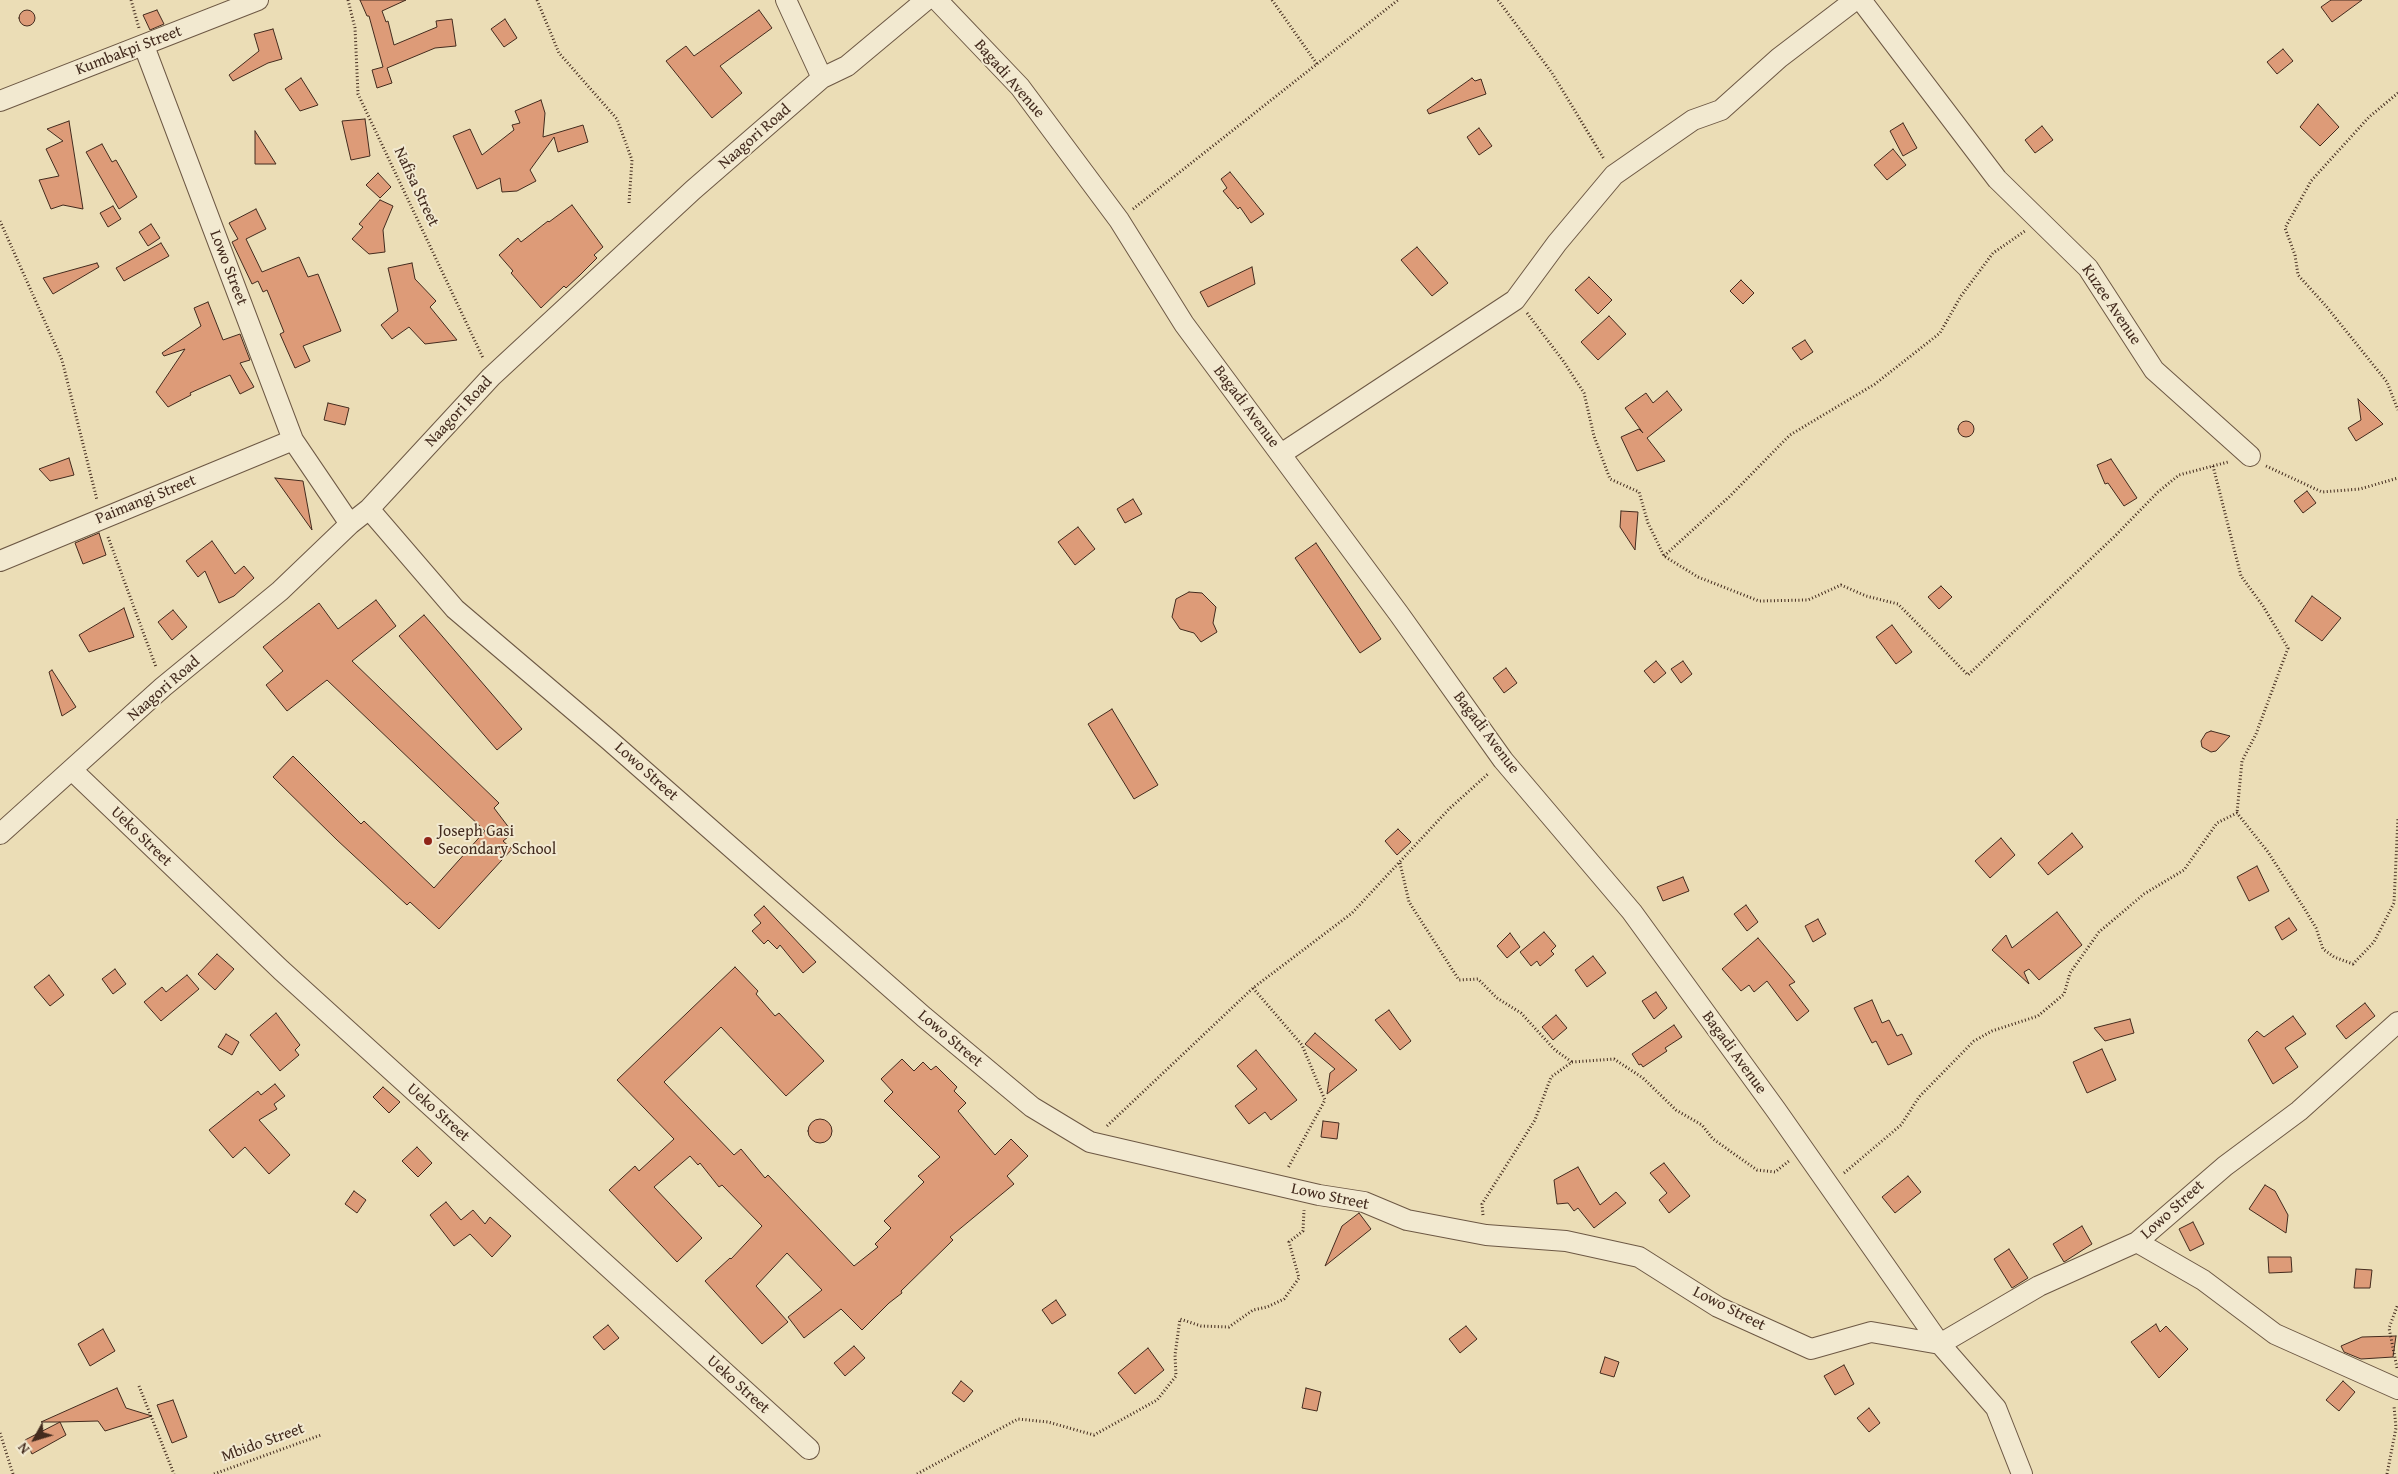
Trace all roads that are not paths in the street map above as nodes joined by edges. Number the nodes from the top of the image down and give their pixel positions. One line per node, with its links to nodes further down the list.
1 (258, 0): 7 (street, Kumbakpi Street)
2 (786, 0): 8 (street)
3 (926, 0): 8 (street, Naagori Road)
4 (936, 0): 11 (street, Bagadi Avenue)
5 (1855, 0): 11 (street)
6 (1861, 0): 12 (street, Kuzee Avenue)
7 (144, 46): 9 (street, Kumbakpi Street); 10 (street, Lowo Street)
8 (822, 78): 13 (street, Naagori Road)
9 (0, 101)
10 (293, 440): 14 (street, Lowo Street); 15 (street, Paimangi Street)
11 (1281, 454): 20 (street, Bagadi Avenue)
12 (2250, 456)
13 (369, 509): 14 (street, Naagori Road); 20 (street, Lowo Street)
14 (350, 524): 16 (street, Naagori Road)
15 (0, 561)
16 (73, 771): 17 (street, Naagori Road); 22 (street, Ueko Street)
17 (0, 834)
18 (2398, 1022): 19 (street, Lowo Street)
19 (2138, 1242): 20 (street, Lowo Street); 21 (street)
20 (1940, 1344): 23 (street, Bagadi Avenue)
21 (2396, 1383)
22 (808, 1449)
23 (2022, 1474)

